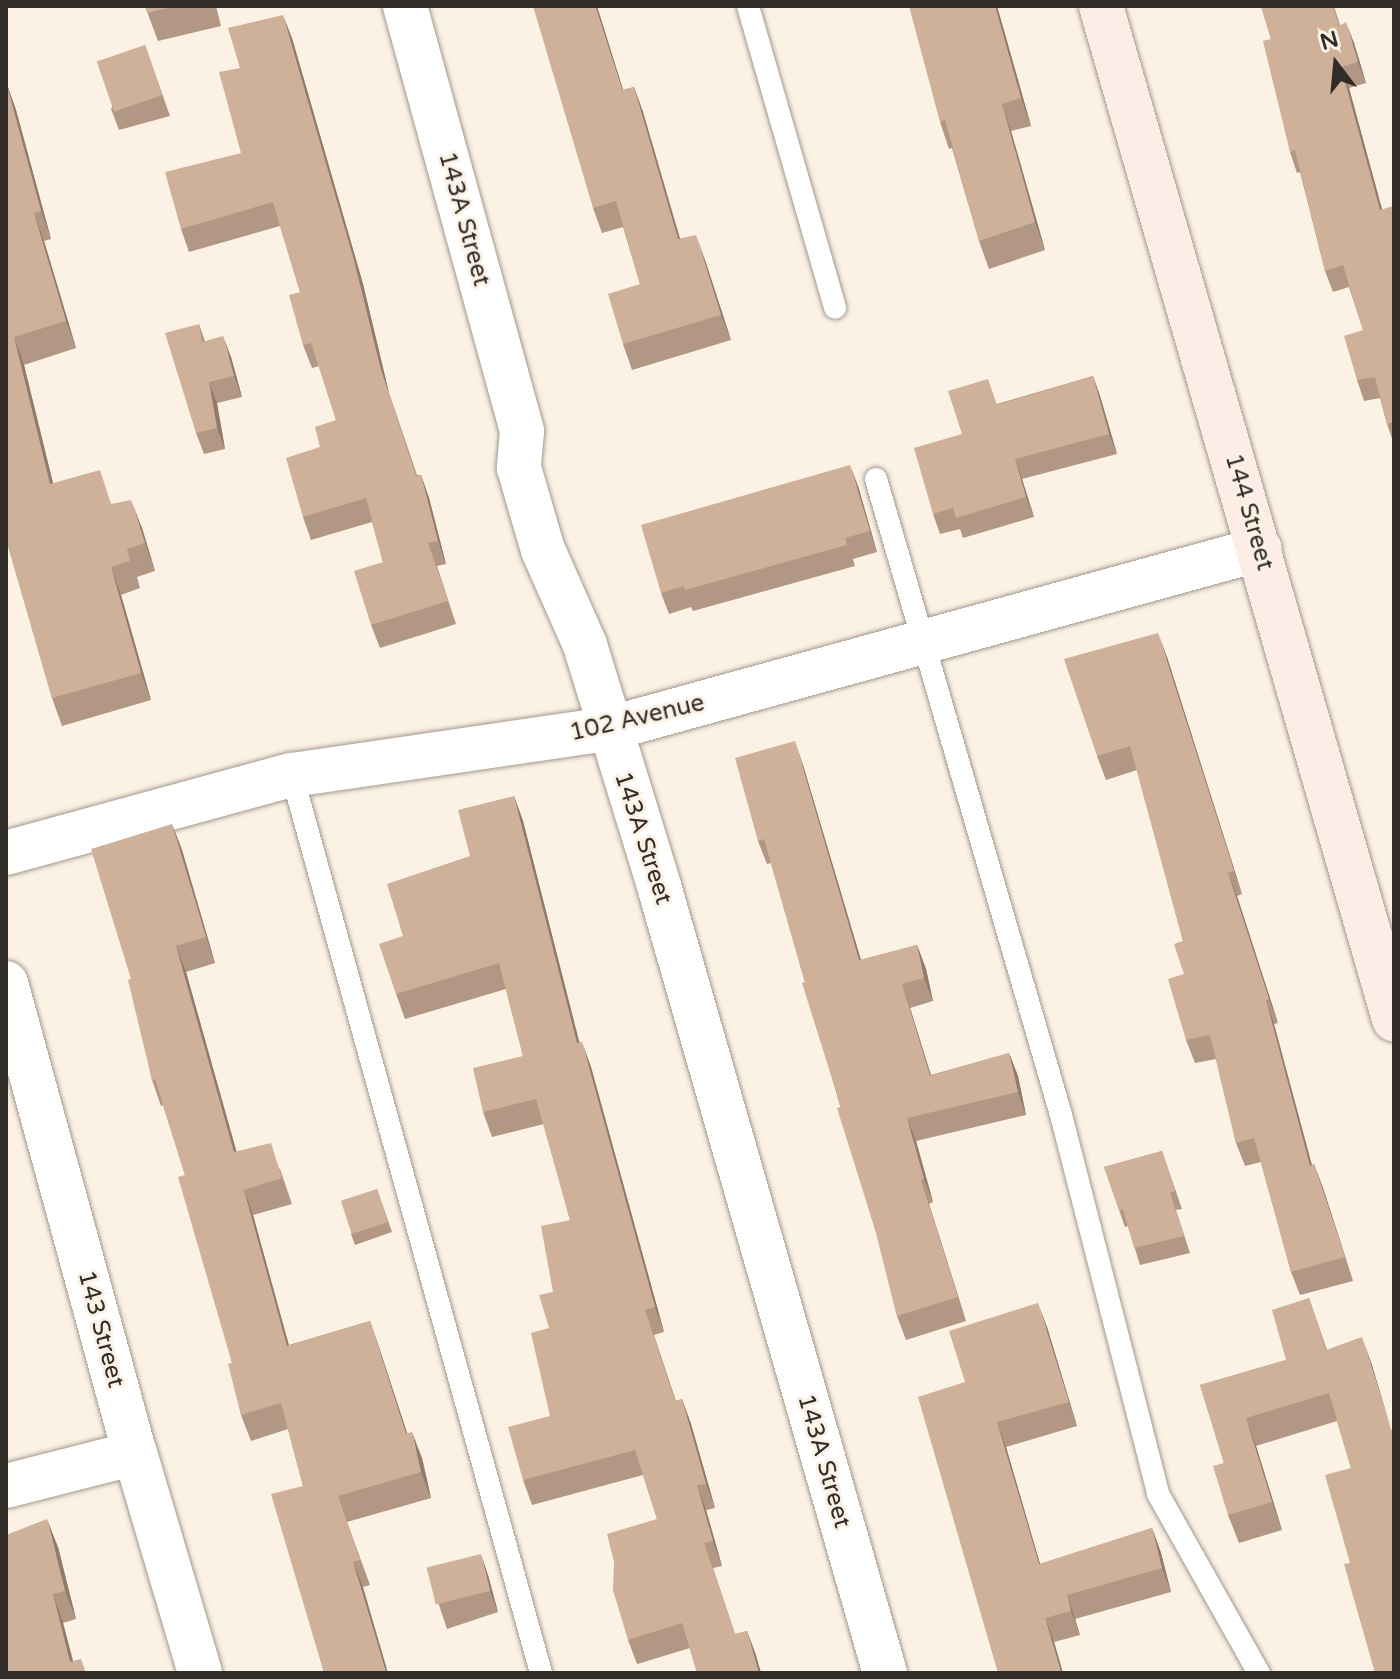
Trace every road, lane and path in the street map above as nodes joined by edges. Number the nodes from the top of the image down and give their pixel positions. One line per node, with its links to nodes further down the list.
1 (405, 6): 8 (street, 143A Street)
2 (748, 6): 4 (lane)
3 (1101, 6): 6 (main road, 144 Street)
4 (835, 308)
5 (876, 479): 7 (lane)
6 (1260, 549): 7 (street, 102 Avenue); 12 (main road, 144 Street)
7 (924, 641): 8 (street, 102 Avenue); 18 (lane)
8 (608, 729): 9 (street, 102 Avenue); 17 (street, 143A Street)
9 (292, 775): 10 (street, 102 Avenue); 16 (lane)
10 (6, 853)
11 (6, 983): 13 (street, 143 Street)
12 (1394, 1019)
13 (135, 1453): 14 (street); 15 (street, 143 Street)
14 (6, 1486)
15 (200, 1673)
16 (541, 1673)
17 (885, 1673)
18 (1259, 1673)

